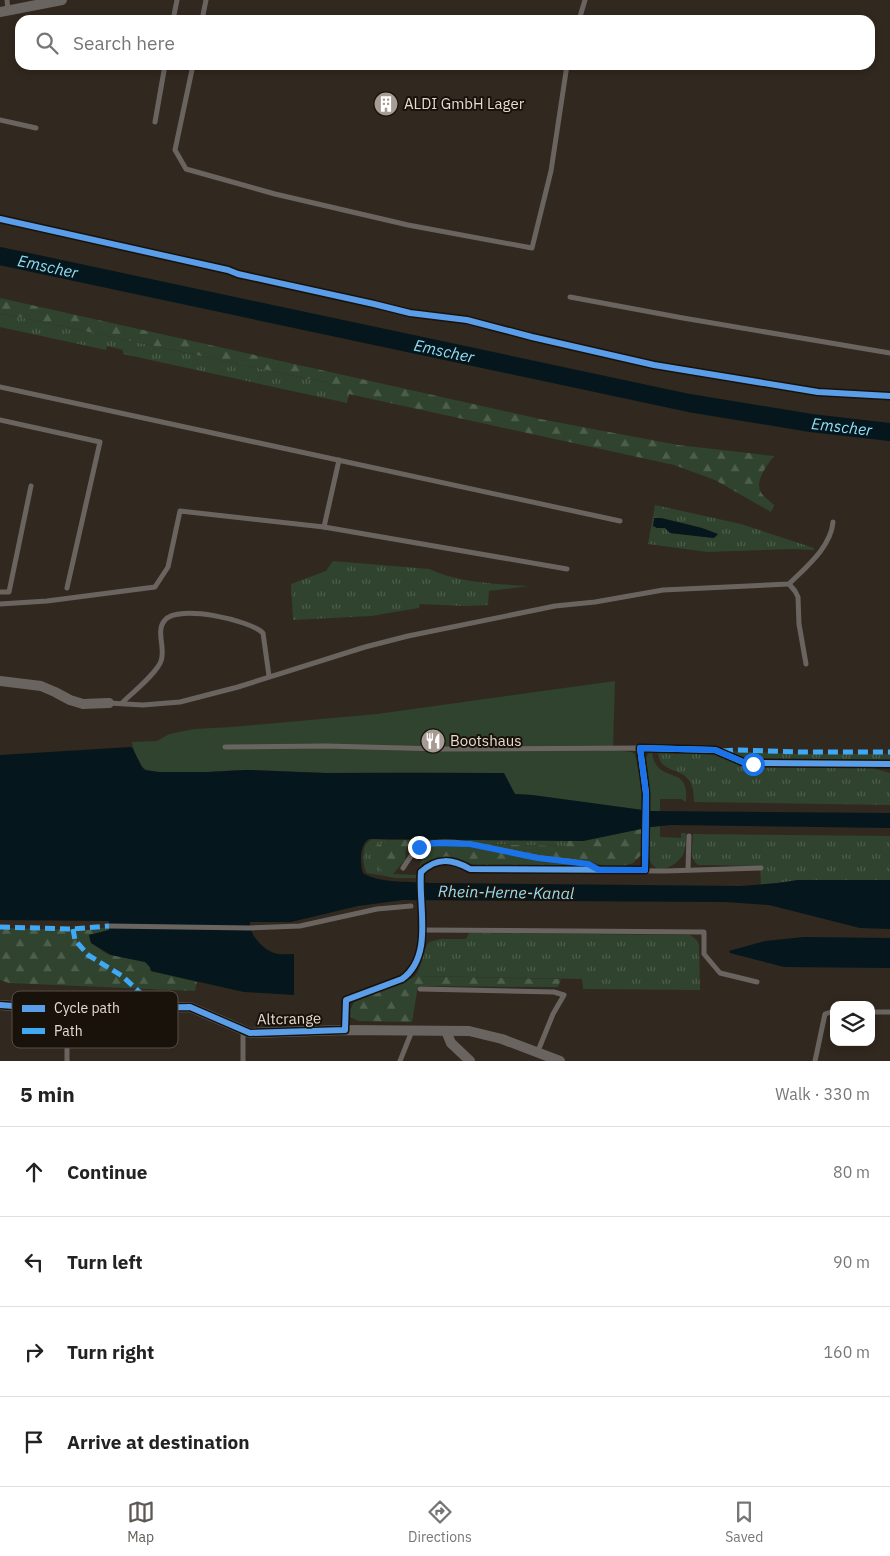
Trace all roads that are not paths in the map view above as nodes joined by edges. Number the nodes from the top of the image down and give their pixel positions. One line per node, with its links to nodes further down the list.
1 (6, 0): 7 (lane)
2 (58, 0): 3 (street); 7 (street)
3 (62, 0)
4 (177, 0): 8 (lane)
5 (206, 0): 9 (lane)
6 (585, 0): 10 (lane)
7 (4, 12)
8 (174, 15)
9 (203, 15)
10 (580, 15)
11 (164, 70): 15 (lane)
12 (192, 70): 13 (lane)
13 (566, 70)
14 (0, 120): 16 (lane)
15 (155, 122)
16 (36, 128)
17 (570, 296): 18 (lane)
18 (890, 353)
19 (0, 387): 21 (lane)
20 (0, 420): 28 (lane)
21 (339, 460): 23 (lane); 25 (lane)
22 (31, 486): 29 (lane)
23 (620, 522)
24 (833, 522): 27 (lane)
25 (324, 527): 26 (lane); 30 (lane)
26 (567, 569)
27 (789, 584): 31 (lane); 32 (lane)
28 (67, 588)
29 (0, 592)
30 (0, 604)
31 (806, 664)
32 (269, 676): 35 (lane); 35 (lane)
33 (0, 681): 34 (street)
34 (109, 703): 35 (lane)
35 (122, 703)
36 (226, 747): 37 (lane)
37 (640, 748): 38 (lane); 44 (lane)
38 (890, 764)
39 (689, 836): 42 (lane)
40 (403, 868): 43 (lane)
41 (761, 868): 42 (lane)
42 (688, 869): 44 (lane)
43 (599, 870): 44 (lane); 47 (lane)
44 (645, 870)
45 (411, 906): 46 (lane)
46 (109, 926)
47 (422, 930): 48 (lane); 55 (lane)
48 (757, 982)
49 (420, 989): 59 (lane)
50 (178, 1007): 54 (street, Altcrange)
51 (830, 1012): 65 (lane)
52 (875, 1012): 53 (lane)
53 (890, 1012)
54 (242, 1030): 55 (street, Altcrange); 61 (lane)
55 (345, 1030): 56 (street, Altcrange)
56 (412, 1031): 57 (street, Altcrange); 62 (lane)
57 (446, 1031): 59 (street, Altcrange); 63 (street)
58 (67, 1048): 60 (lane)
59 (538, 1051): 64 (street, Altcrange)
60 (67, 1061)
61 (243, 1061)
62 (400, 1061)
63 (470, 1061)
64 (560, 1061)
65 (815, 1061)

